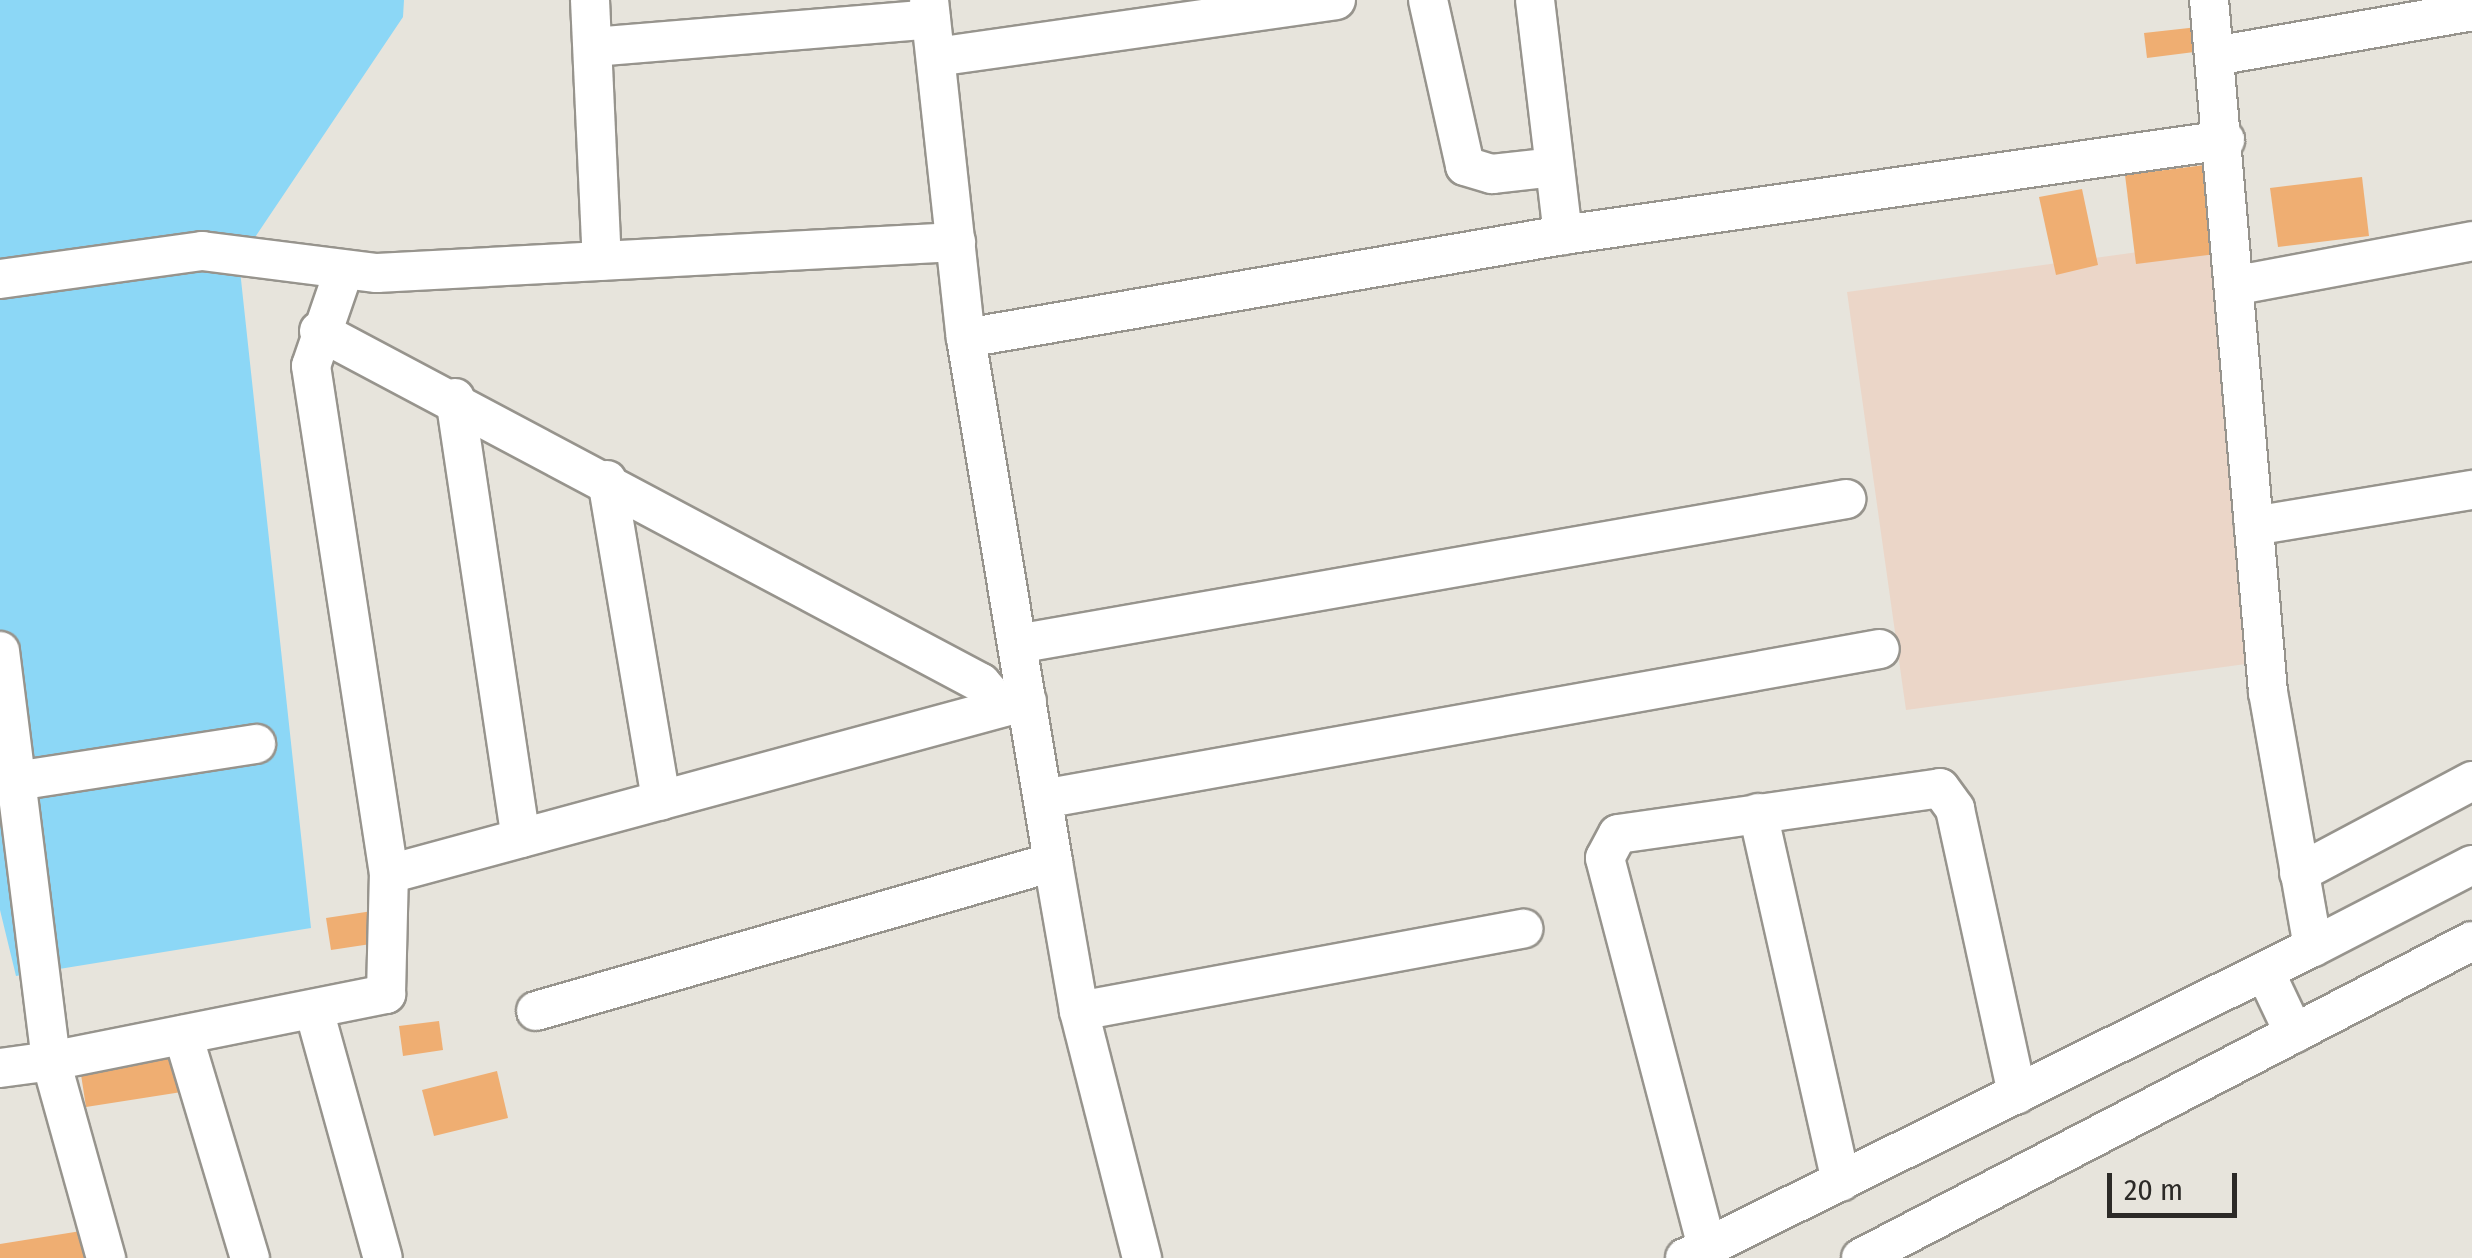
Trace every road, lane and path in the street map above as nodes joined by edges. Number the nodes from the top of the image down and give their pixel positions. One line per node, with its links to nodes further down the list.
1 (590, 0): 9 (street)
2 (1336, 0): 11 (street)
3 (1428, 0): 13 (street)
4 (1535, 0): 13 (street)
5 (2209, 0): 10 (street)
6 (930, 10): 8 (street); 11 (street)
7 (2472, 11): 10 (street)
8 (733, 18): 9 (street)
9 (592, 47): 17 (street)
10 (2216, 56): 12 (street)
11 (936, 57): 16 (street)
12 (2225, 140): 14 (street); 20 (street)
13 (1554, 167): 14 (street)
14 (1563, 235): 22 (street)
15 (2472, 240): 20 (street)
16 (956, 242): 17 (street); 22 (street)
17 (602, 261): 18 (street)
18 (343, 273): 19 (street); 21 (street)
19 (0, 279)
20 (2238, 285): 27 (street)
21 (320, 330): 23 (street); 42 (street)
22 (966, 338): 28 (street)
23 (455, 398): 24 (street); 38 (street)
24 (606, 480): 31 (street); 36 (street)
25 (2472, 490): 27 (street)
26 (1846, 499): 28 (street)
27 (2254, 526): 41 (street)
28 (1017, 644): 31 (street)
29 (1880, 649): 35 (street)
30 (0, 650): 33 (street)
31 (1014, 704): 35 (street); 36 (street)
32 (256, 744): 33 (street)
33 (16, 781): 51 (street)
34 (2472, 781): 41 (street)
35 (1043, 799): 39 (street)
36 (661, 800): 38 (street)
37 (1758, 813): 53 (street); 54 (street); 55 (street)
38 (520, 838): 42 (street)
39 (1054, 862): 48 (street); 49 (street)
40 (2472, 865): 45 (street)
41 (2299, 872): 45 (street)
42 (389, 874): 47 (street)
43 (1523, 928): 49 (street)
44 (2472, 942): 46 (street)
45 (2313, 947): 46 (street)
46 (2278, 1000): 53 (street); 60 (street)
47 (314, 1010): 50 (street); 58 (street)
48 (536, 1011)
49 (1079, 1011): 59 (street)
50 (183, 1035): 51 (street); 57 (street)
51 (51, 1061): 52 (street); 56 (street)
52 (0, 1068)
53 (2018, 1094): 54 (street)
54 (1841, 1182): 55 (street)
55 (1696, 1253)
56 (106, 1258)
57 (250, 1258)
58 (383, 1258)
59 (1142, 1258)
60 (1861, 1258)

